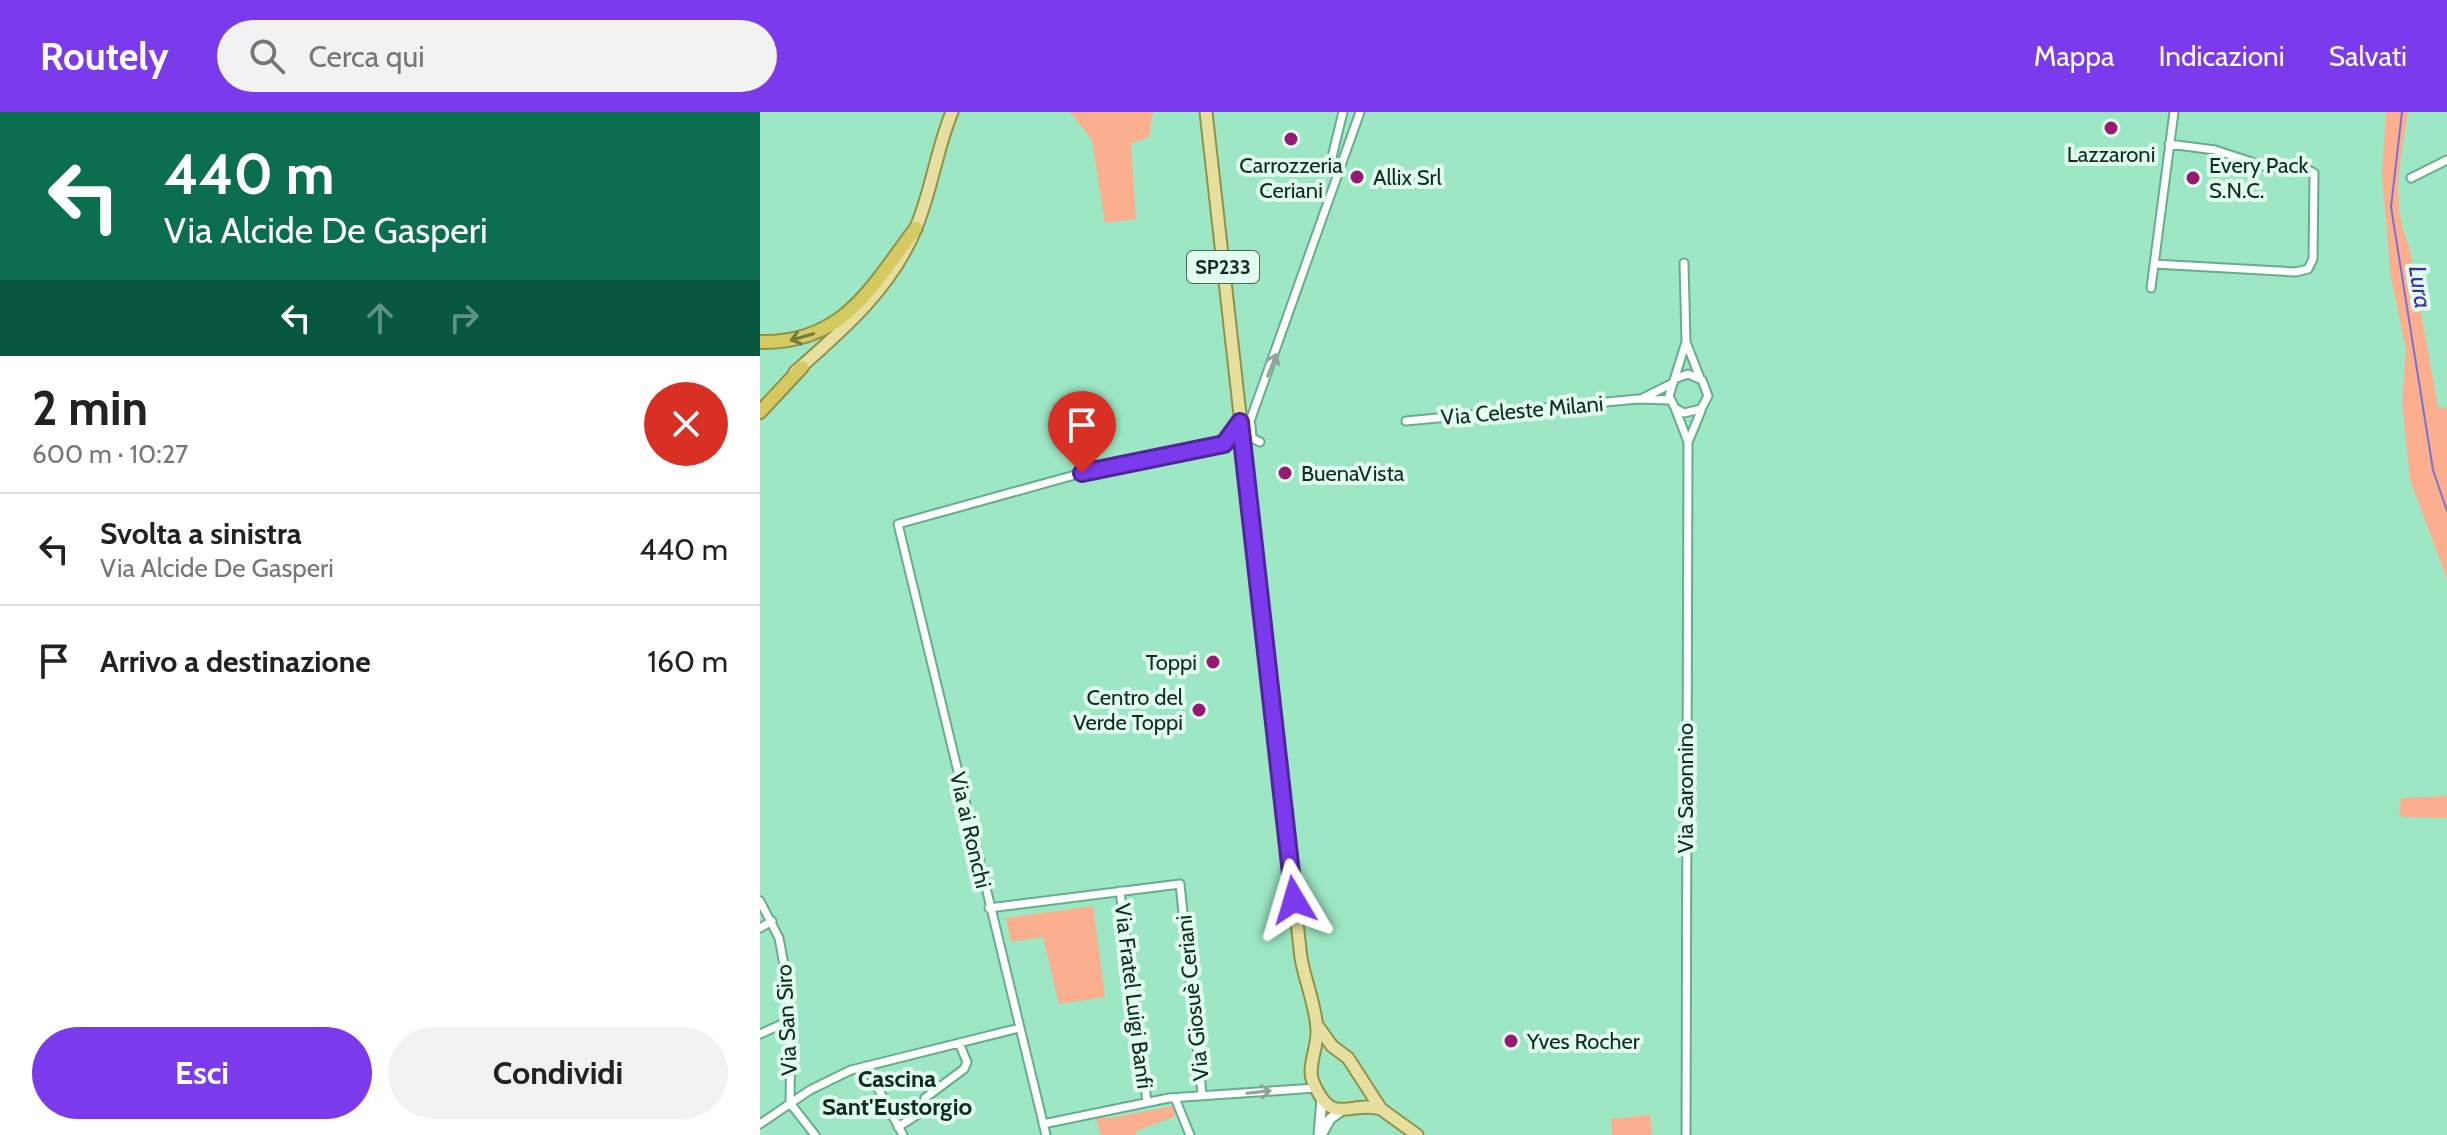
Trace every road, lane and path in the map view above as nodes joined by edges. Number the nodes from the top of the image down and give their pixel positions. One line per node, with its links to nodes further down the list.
1 (952, 112): 10 (main road)
2 (1206, 112): 25 (main road, SP233)
3 (1343, 112): 8 (street)
4 (1360, 112): 8 (street)
5 (2174, 112): 6 (street)
6 (2169, 144): 12 (street); 12 (street)
7 (2447, 160): 9 (street)
8 (1339, 172): 25 (street, one-way to 8)
9 (2411, 178)
10 (916, 228): 14 (highway, one-way to 14); 16 (main road)
11 (1684, 263): 15 (street, Via Saronnino)
12 (2154, 264): 13 (street)
13 (2151, 288)
14 (760, 342)
15 (1686, 342): 17 (street, Via Saronnino); 18 (street, Via Saronnino)
16 (802, 367): 21 (main road); 24 (highway)
17 (1700, 378): 18 (street); 23 (street, Via Saronnino)
18 (1675, 380): 19 (street); 20 (street, Via Saronnino)
19 (1638, 399): 20 (street); 26 (street, Via Celeste Milani)
20 (1670, 400): 22 (street, Via Saronnino)
21 (760, 404)
22 (1675, 408): 23 (street); 28 (street, Via Saronnino)
23 (1701, 409): 28 (street, Via Saronnino)
24 (760, 412)
25 (1246, 420): 27 (street); 31 (street, Via ai Ronchi); 35 (main road, SP233)
26 (1406, 421)
27 (1260, 442)
28 (1688, 442): 59 (street, Via Saronnino)
29 (1120, 891): 31 (street); 44 (street, Via Giosuè Ceriani); 46 (street, Via Fratel Luigi Banfi)
30 (760, 901): 32 (street, Via San Siro)
31 (989, 908): 36 (street, Via ai Ronchi)
32 (772, 921): 33 (street); 34 (street, Via San Siro)
33 (760, 928)
34 (791, 1020): 37 (street); 47 (street, Via San Siro)
35 (1317, 1025): 39 (main road, SP233); 40 (main road, SP233)
36 (1019, 1028): 38 (street); 51 (street, Via ai Ronchi)
37 (760, 1034)
38 (959, 1043): 41 (street); 52 (street)
39 (1340, 1053): 40 (main road); 42 (main road, SP233)
40 (1314, 1061): 43 (main road, SP233)
41 (866, 1066): 47 (street); 52 (street)
42 (1362, 1084): 48 (main road); 49 (main road, SP233)
43 (1320, 1093): 44 (street, one-way to 43); 48 (main road, SP233); 57 (street)
44 (1202, 1094): 45 (street, Via Giosuè Ceriani)
45 (1175, 1098): 46 (street, Via Giosuè Ceriani); 56 (street)
46 (1147, 1102): 51 (street, Via Giosuè Ceriani)
47 (790, 1103): 50 (street); 53 (street, Via San Siro)
48 (1348, 1108): 49 (main road, SP233); 57 (street)
49 (1381, 1109): 58 (main road, SP233)
50 (760, 1124)
51 (1043, 1124): 55 (street, Via ai Ronchi)
52 (898, 1127): 54 (street)
53 (815, 1135)
54 (903, 1135)
55 (1046, 1135)
56 (1190, 1135)
57 (1320, 1135)
58 (1417, 1135)
59 (1686, 1135)

